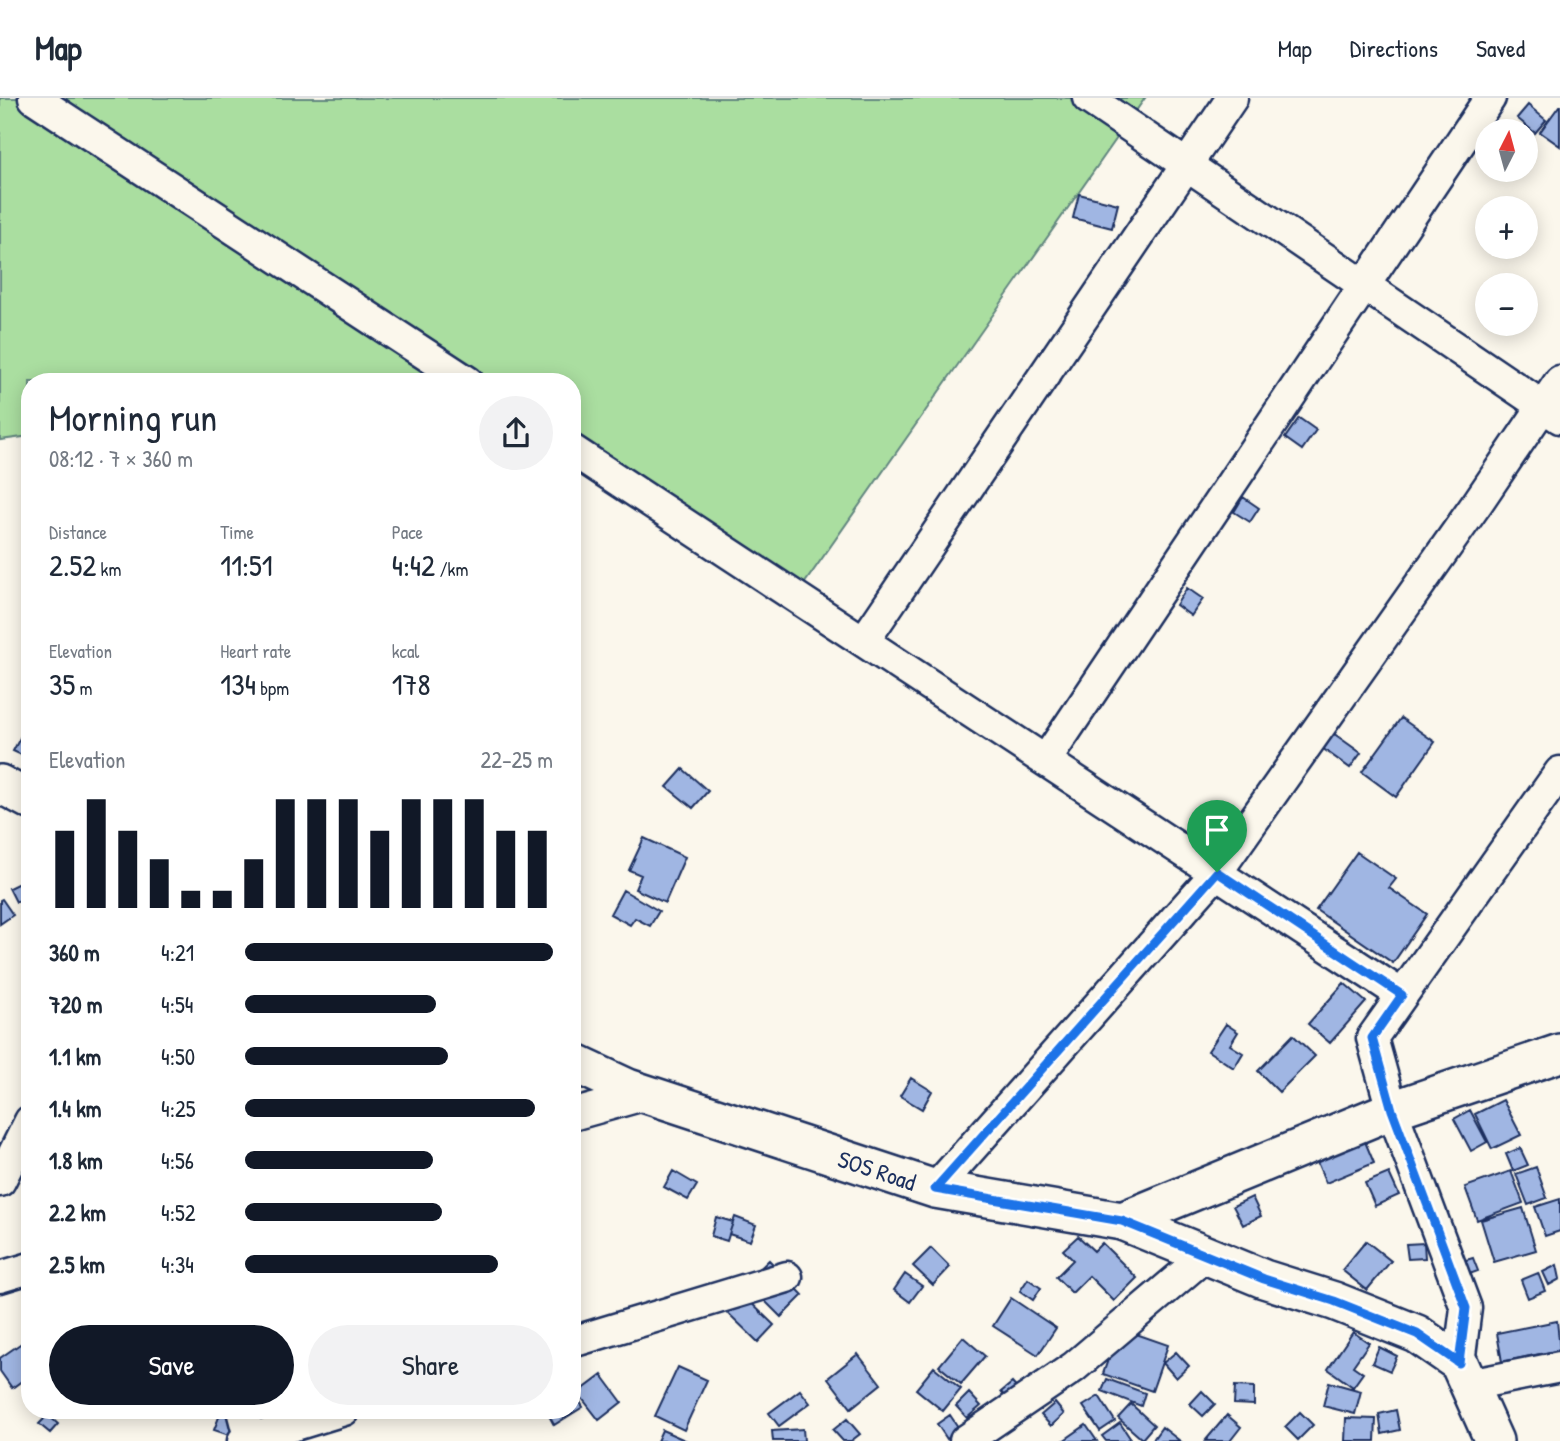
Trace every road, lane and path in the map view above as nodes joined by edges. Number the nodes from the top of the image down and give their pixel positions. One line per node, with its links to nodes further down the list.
1 (34, 98): 7 (street)
2 (1088, 98): 5 (street)
3 (1232, 98): 5 (street)
4 (1490, 98): 6 (street)
5 (1187, 165): 6 (street); 11 (street)
6 (1364, 286): 9 (street); 12 (street)
7 (454, 373)
8 (1560, 381): 9 (street)
9 (1551, 413): 16 (street)
10 (581, 456): 11 (street)
11 (864, 641): 12 (street)
12 (1046, 760): 16 (street)
13 (1560, 772): 17 (street)
14 (0, 784): 15 (street)
15 (21, 795)
16 (1217, 872): 17 (street); 25 (street)
17 (1402, 995): 21 (street)
18 (1560, 1053): 21 (street)
19 (581, 1066): 20 (street, SOS Road)
20 (647, 1094): 22 (street); 25 (street, SOS Road)
21 (1392, 1110): 26 (street); 33 (street)
22 (581, 1112)
23 (21, 1139): 24 (street)
24 (0, 1181)
25 (935, 1189): 26 (street, SOS Road)
26 (1122, 1221): 27 (street, SOS Road)
27 (1206, 1255): 33 (street, SOS Road); 37 (street)
28 (21, 1271): 29 (street)
29 (0, 1277)
30 (787, 1277): 31 (street)
31 (581, 1339)
32 (1560, 1367): 33 (street)
33 (1464, 1374): 38 (street)
34 (244, 1419): 36 (street)
35 (315, 1419): 36 (street)
36 (248, 1440)
37 (965, 1441)
38 (1494, 1441)

